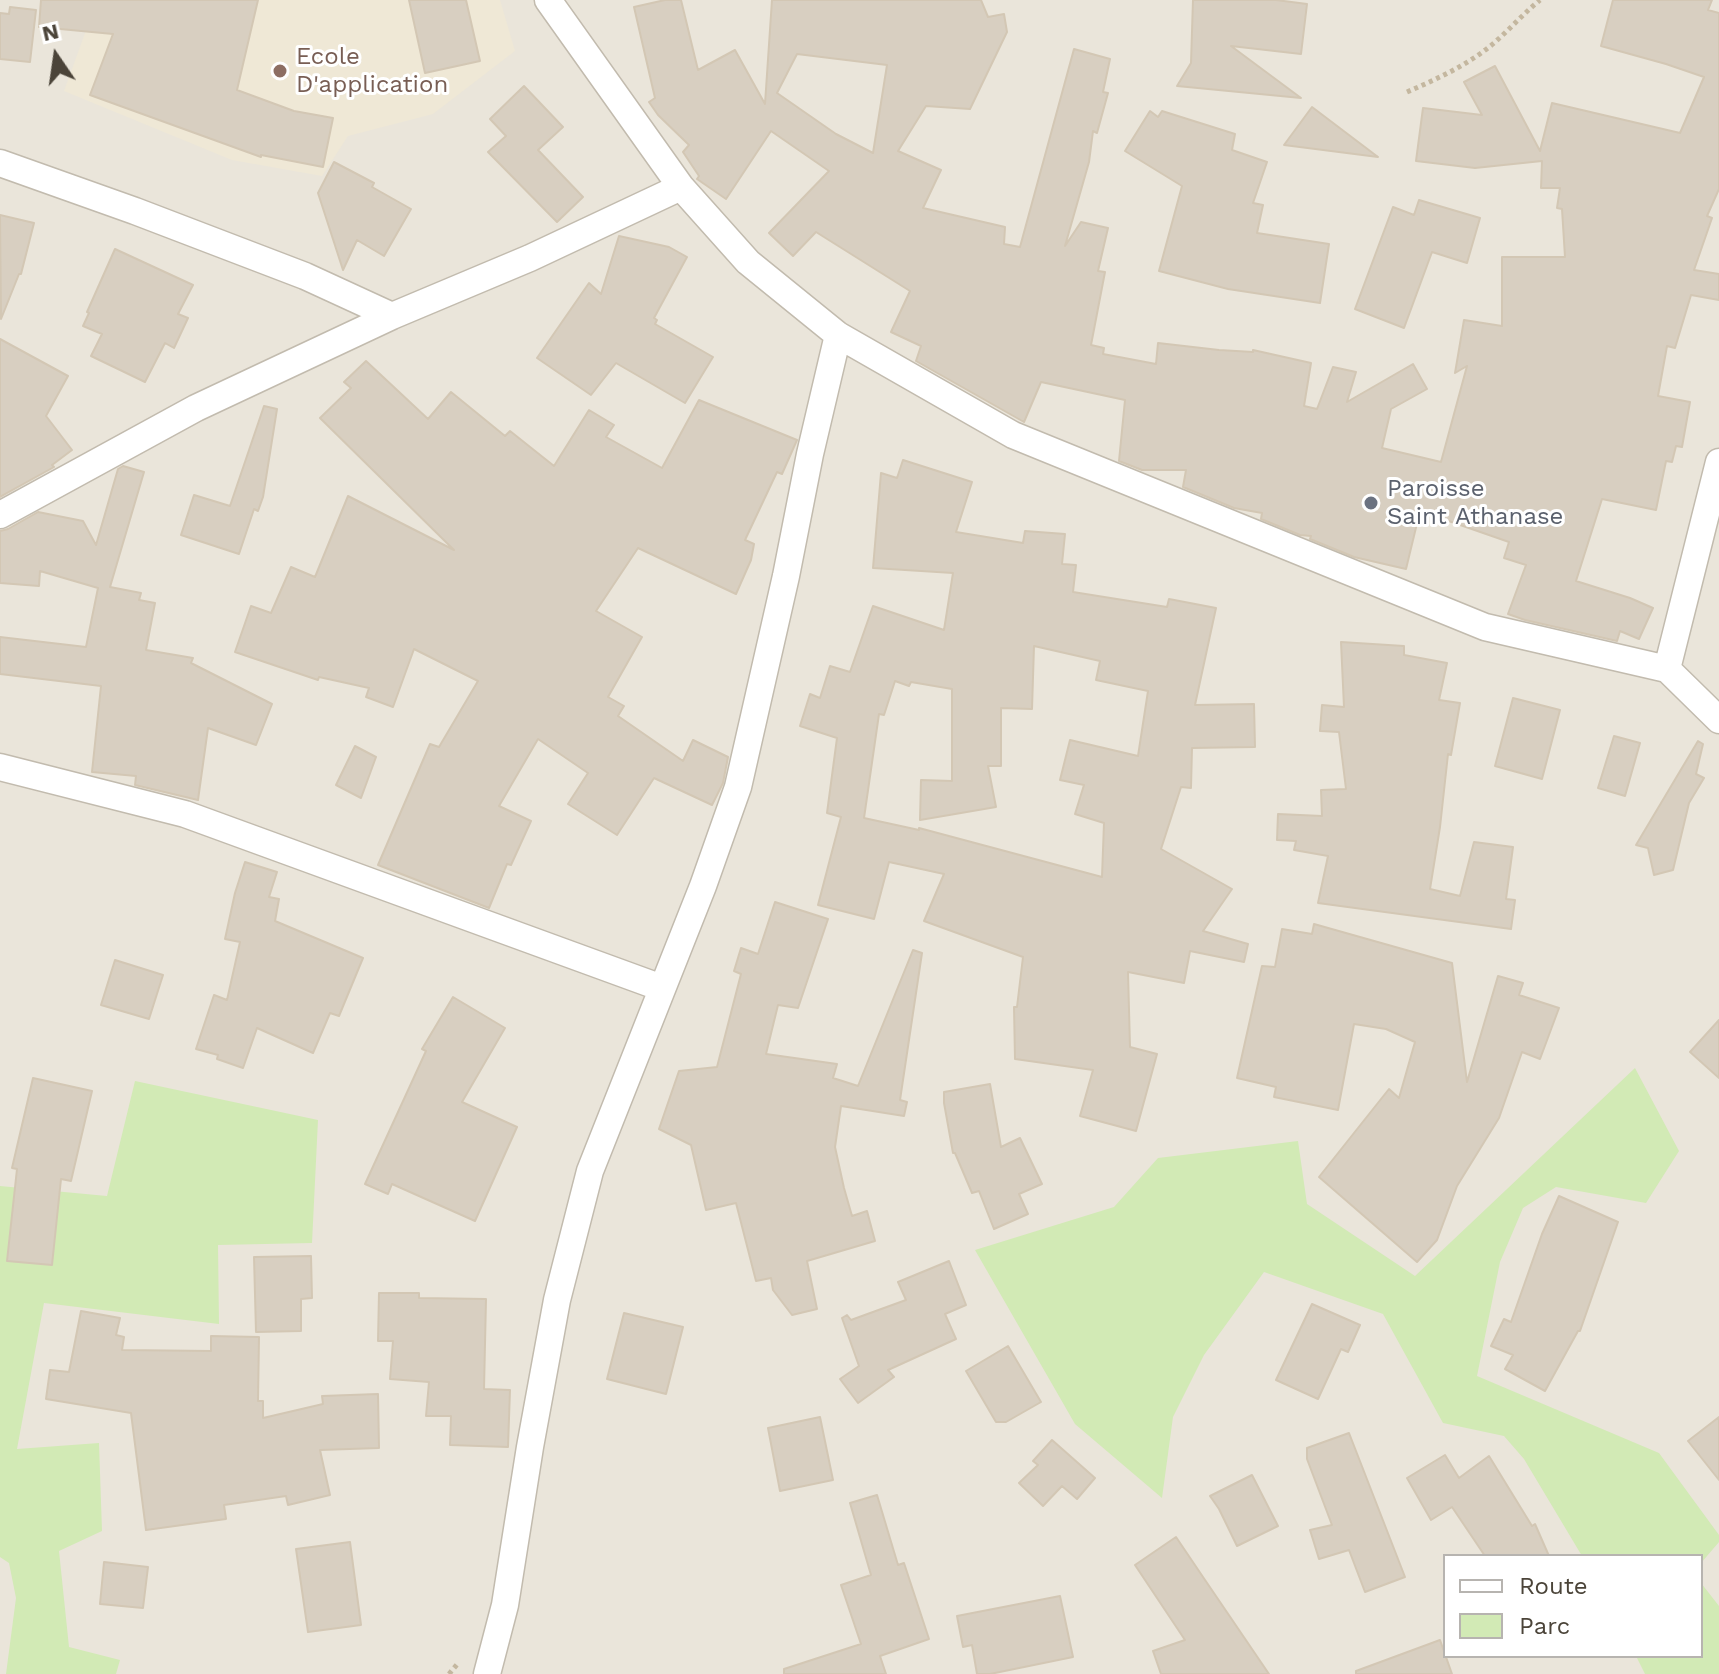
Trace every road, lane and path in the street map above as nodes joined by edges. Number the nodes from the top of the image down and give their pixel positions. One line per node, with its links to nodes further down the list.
1 (548, 0): 5 (street)
2 (1540, 0): 3 (path)
3 (1407, 92)
4 (0, 163): 6 (street)
5 (681, 187): 6 (street); 7 (street)
6 (392, 316): 9 (street)
7 (838, 335): 10 (street); 13 (street)
8 (1719, 462): 10 (street)
9 (0, 515)
10 (1667, 669): 11 (street)
11 (1719, 720)
12 (0, 767): 13 (street)
13 (662, 988): 14 (street)
14 (487, 1674)

